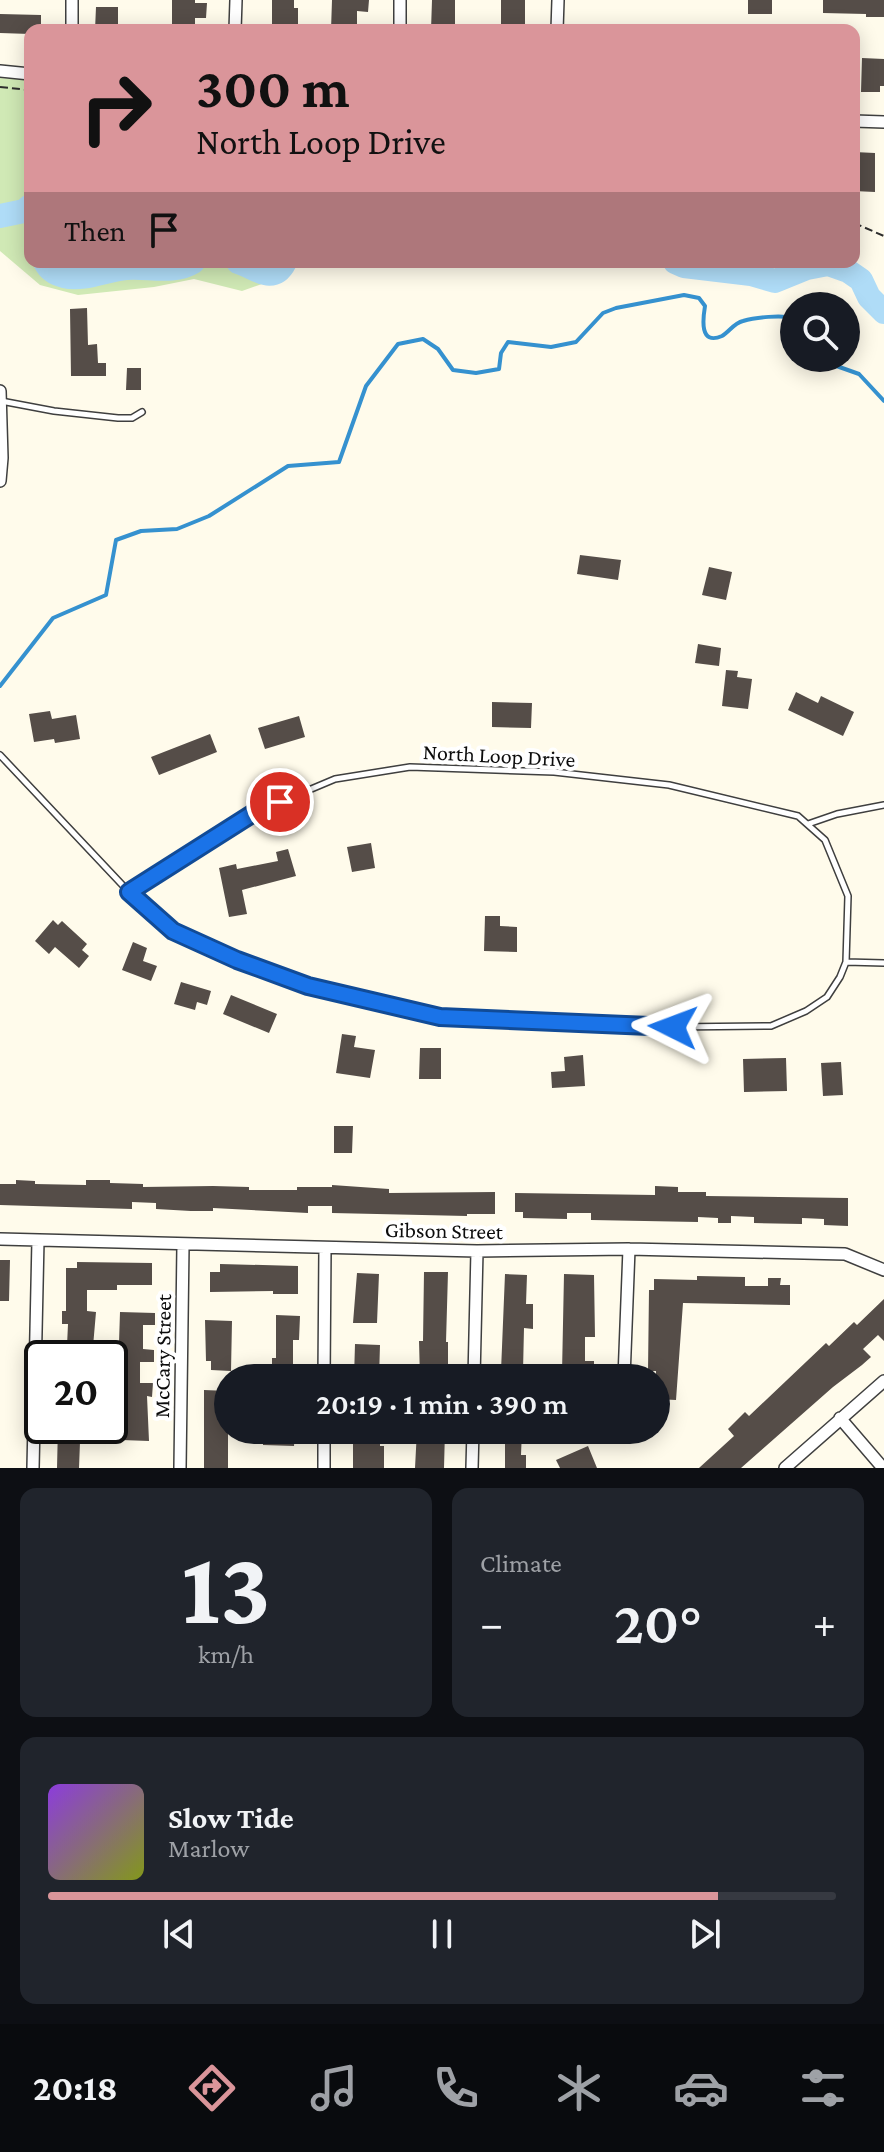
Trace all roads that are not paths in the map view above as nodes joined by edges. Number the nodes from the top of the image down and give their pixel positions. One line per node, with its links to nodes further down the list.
1 (72, 0): 5 (street)
2 (236, 0): 6 (street)
3 (400, 0): 7 (street)
4 (558, 0): 8 (street)
5 (72, 24)
6 (235, 24)
7 (400, 24)
8 (557, 24)
9 (0, 71): 10 (street)
10 (24, 73)
11 (860, 121): 12 (street)
12 (884, 122)
13 (0, 391): 14 (street)
14 (0, 401): 15 (lane); 16 (street)
15 (142, 412)
16 (0, 481)
17 (0, 755): 20 (lane)
18 (884, 805): 19 (lane)
19 (807, 824): 20 (lane, North Loop Drive); 21 (lane)
20 (129, 892): 21 (lane)
21 (846, 962): 22 (lane)
22 (884, 963)
23 (0, 1239): 24 (street, Gibson Street)
24 (38, 1240): 25 (street, Gibson Street); 37 (street)
25 (183, 1245): 26 (street, Gibson Street); 38 (street, McCary Street)
26 (325, 1248): 28 (street, Gibson Street); 30 (street)
27 (629, 1249): 28 (street, Gibson Street); 29 (street, Gibson Street); 32 (street)
28 (477, 1251): 31 (street)
29 (884, 1270)
30 (324, 1364)
31 (474, 1364)
32 (625, 1364)
33 (884, 1381): 34 (street)
34 (840, 1418): 41 (street); 42 (street)
35 (324, 1444): 39 (street)
36 (473, 1444): 40 (street)
37 (33, 1468)
38 (180, 1468)
39 (324, 1468)
40 (472, 1468)
41 (785, 1468)
42 (883, 1468)

